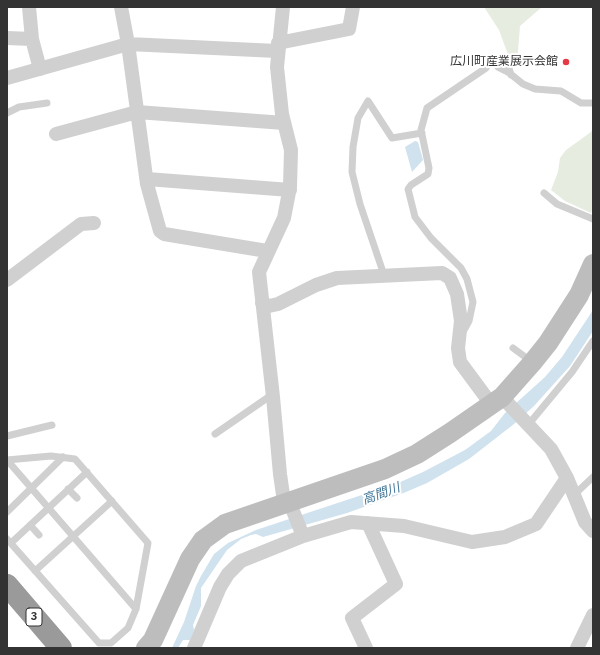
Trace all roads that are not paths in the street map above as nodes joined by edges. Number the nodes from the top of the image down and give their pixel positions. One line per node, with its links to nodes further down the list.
1 (29, 7): 6 (street)
2 (121, 7): 7 (street)
3 (283, 7): 8 (street)
4 (353, 7): 8 (street)
5 (7, 38): 6 (street)
6 (32, 39): 12 (street)
7 (128, 44): 8 (street); 12 (street); 18 (street)
8 (277, 47): 19 (street)
9 (506, 58): 13 (lane)
10 (498, 67): 13 (lane)
11 (486, 68): 20 (lane)
12 (40, 69): 14 (street)
13 (512, 75): 16 (lane)
14 (7, 78)
15 (47, 103): 17 (lane)
16 (593, 104)
17 (7, 112)
18 (137, 112): 19 (street); 21 (street); 22 (street)
19 (284, 123): 23 (street)
20 (422, 133): 29 (lane); 32 (lane)
21 (56, 134)
22 (146, 179): 23 (street); 27 (street)
23 (290, 190): 27 (street)
24 (544, 193): 25 (lane)
25 (593, 219)
26 (94, 223): 30 (street)
27 (267, 251): 31 (street)
28 (593, 264): 35 (street)
29 (384, 275): 31 (street); 32 (street)
30 (7, 280)
31 (262, 303): 36 (street)
32 (459, 340): 37 (street)
33 (593, 342): 38 (lane)
34 (513, 348): 35 (lane)
35 (532, 363): 37 (street)
36 (273, 394): 40 (lane); 52 (street)
37 (500, 401): 38 (street); 52 (street)
38 (526, 422): 46 (street)
39 (52, 425): 41 (lane)
40 (215, 434)
41 (7, 436)
42 (64, 457): 43 (lane); 44 (lane); 47 (lane)
43 (7, 460): 47 (lane)
44 (87, 472): 48 (lane); 51 (lane)
45 (593, 477): 49 (lane)
46 (566, 478): 49 (street); 55 (street)
47 (32, 487): 53 (lane); 54 (lane)
48 (68, 489): 50 (lane); 53 (lane)
49 (574, 495): 57 (street)
50 (77, 498)
51 (112, 501): 60 (lane); 64 (lane)
52 (289, 504): 58 (street); 67 (street)
53 (50, 507): 56 (lane); 60 (lane)
54 (7, 512)
55 (368, 523): 58 (street); 69 (street)
56 (30, 526): 59 (lane); 61 (lane)
57 (593, 531)
58 (302, 533): 68 (street)
59 (39, 535)
60 (74, 536): 62 (lane); 64 (lane)
61 (9, 541): 62 (lane)
62 (35, 571): 64 (lane)
63 (7, 585): 66 (highway, 3)
64 (136, 609)
65 (593, 614): 70 (street)
66 (61, 648)
67 (146, 648)
68 (194, 648)
69 (366, 648)
70 (577, 648)

